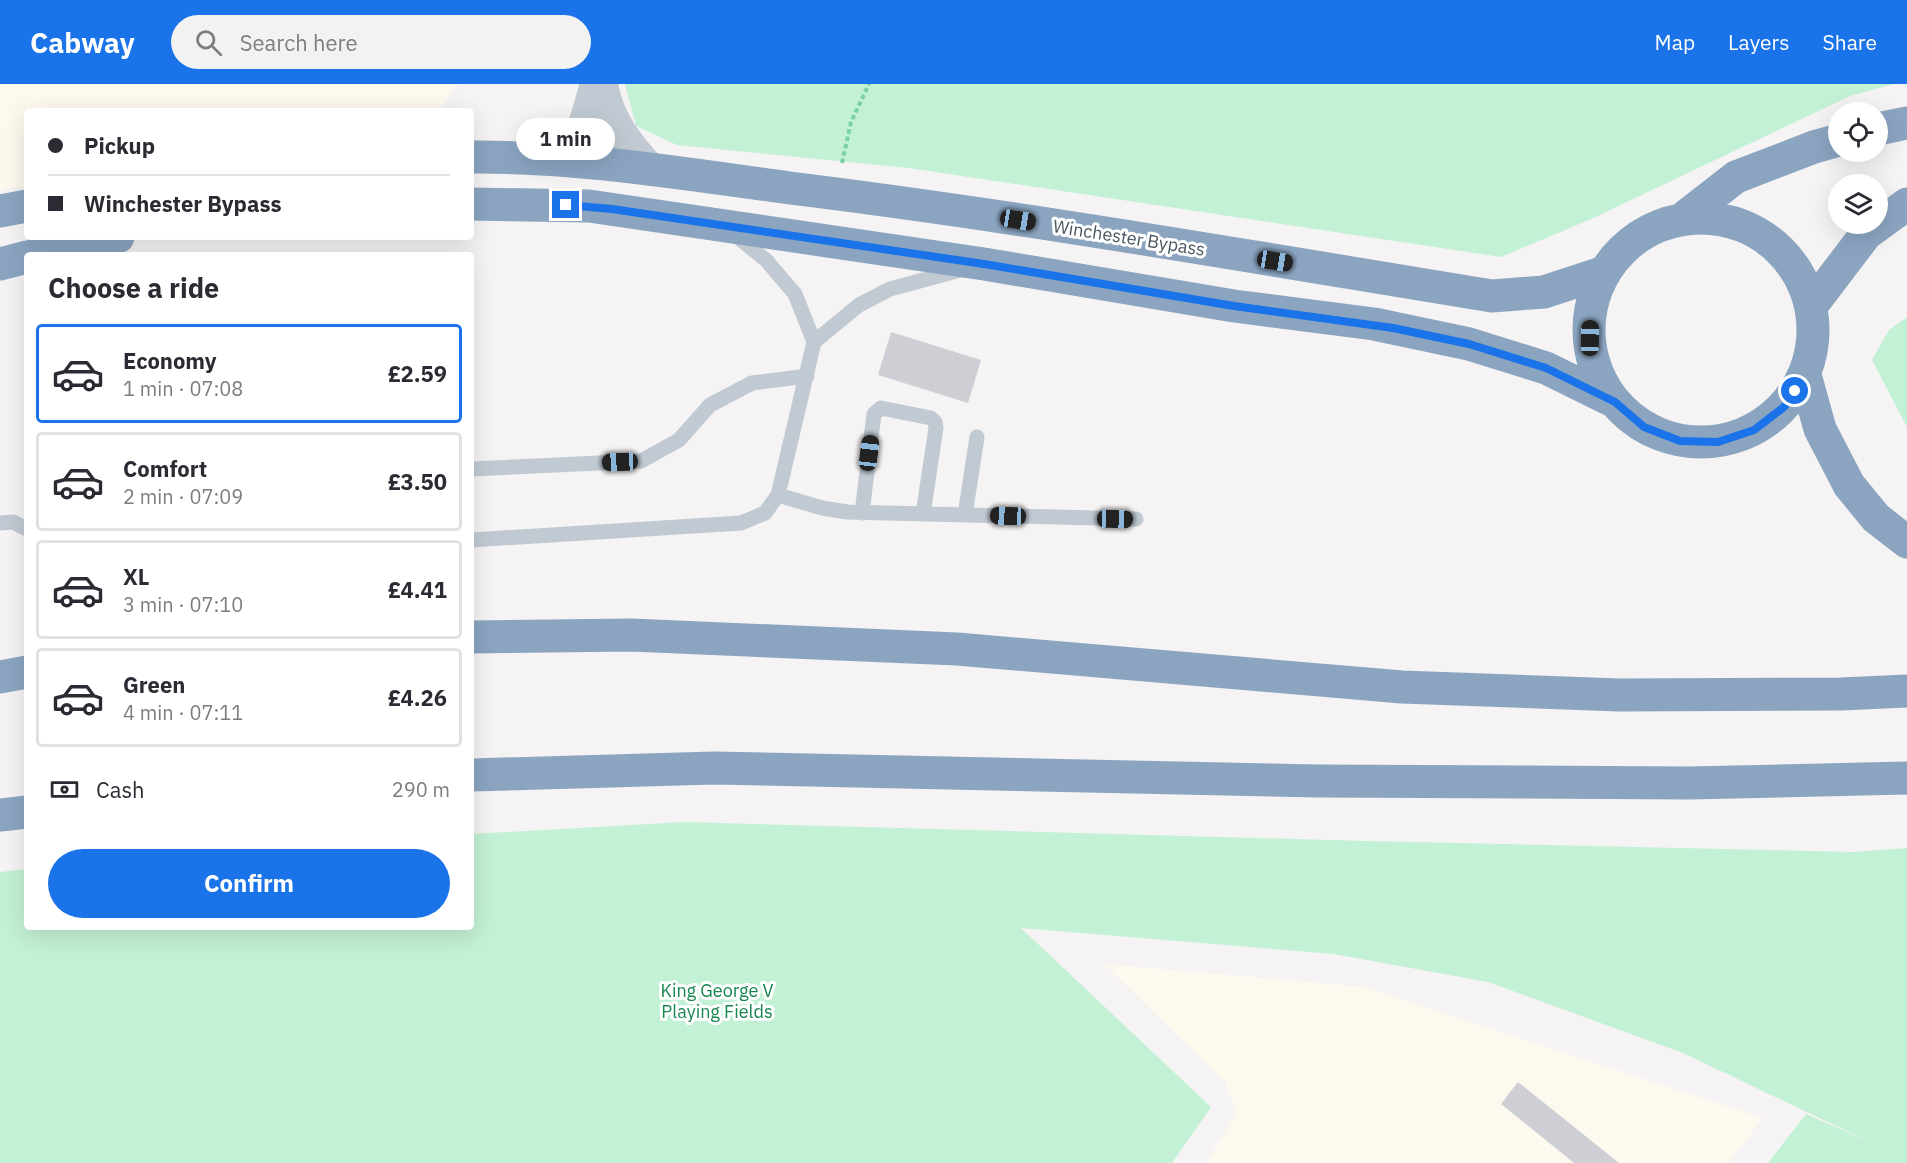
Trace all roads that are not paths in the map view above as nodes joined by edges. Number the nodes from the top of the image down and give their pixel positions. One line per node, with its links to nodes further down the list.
1 (596, 84): 7 (street)
2 (602, 84): 8 (street)
3 (1907, 123): 4 (highway)
4 (1888, 127)
5 (1828, 143): 13 (highway)
6 (474, 157): 7 (highway, Winchester Bypass)
7 (557, 160): 8 (highway, Winchester Bypass)
8 (651, 170): 20 (highway, Winchester Bypass)
9 (474, 204): 14 (highway)
10 (1907, 204): 21 (highway)
11 (24, 207): 12 (highway)
12 (0, 211)
13 (1682, 219): 20 (highway); 21 (highway)
14 (724, 226): 19 (highway); 22 (lane)
15 (104, 240): 16 (highway)
16 (48, 252)
17 (24, 258): 18 (highway)
18 (0, 264)
19 (984, 264): 22 (lane); 25 (highway)
20 (1605, 272): 25 (highway)
21 (1812, 305): 23 (highway)
22 (814, 342): 24 (lane)
23 (1805, 375): 25 (highway); 36 (highway)
24 (807, 376): 27 (lane); 28 (lane)
25 (1615, 402)
26 (977, 437): 31 (lane)
27 (474, 469)
28 (778, 495): 29 (lane); 35 (lane)
29 (862, 513): 30 (lane); 30 (lane)
30 (923, 514): 31 (lane)
31 (965, 514): 32 (lane)
32 (1136, 519)
33 (0, 523): 34 (lane)
34 (24, 528)
35 (474, 540)
36 (1907, 542)
37 (474, 637): 40 (highway)
38 (24, 673): 39 (highway)
39 (0, 677)
40 (1907, 691)
41 (474, 775): 42 (highway)
42 (1907, 778)
43 (24, 812): 44 (highway)
44 (0, 815)

